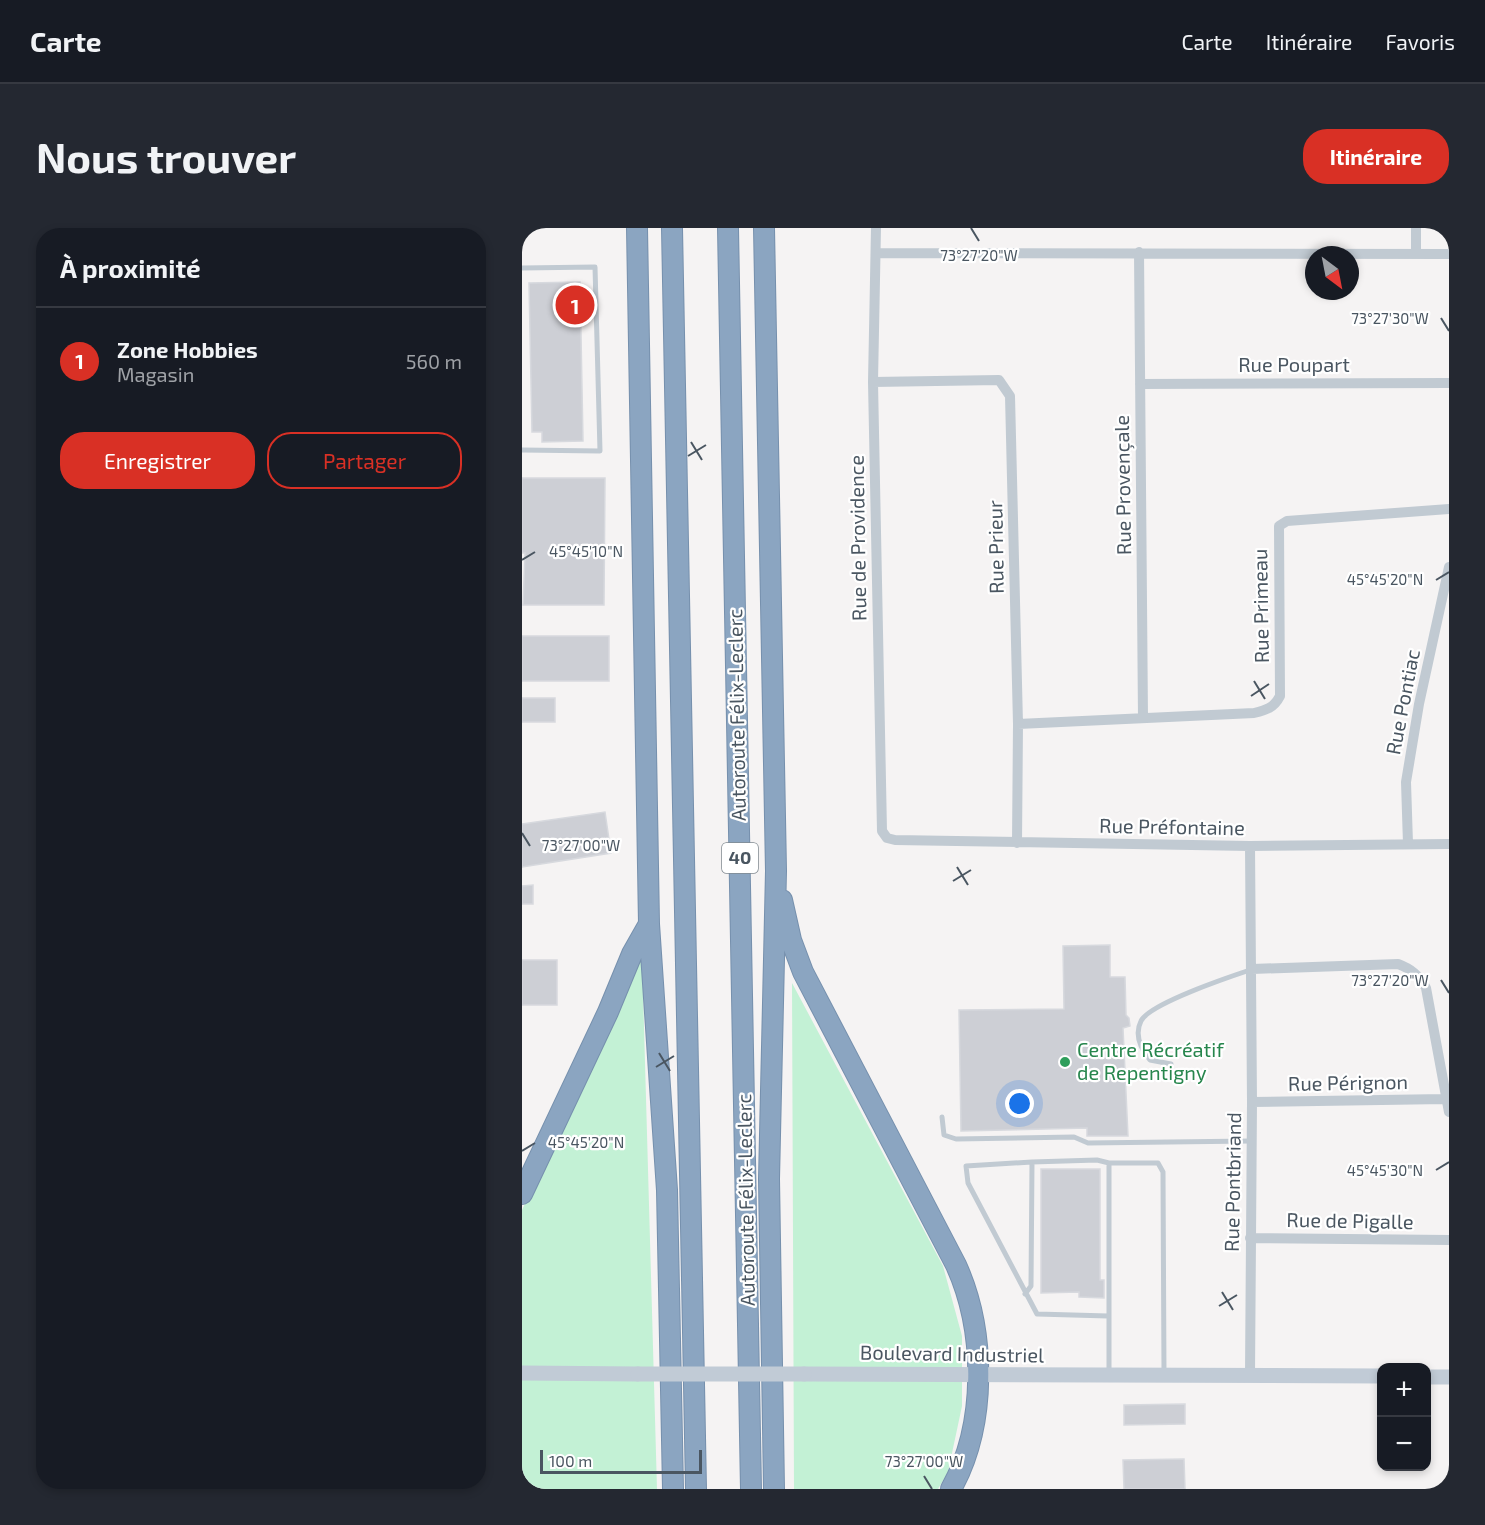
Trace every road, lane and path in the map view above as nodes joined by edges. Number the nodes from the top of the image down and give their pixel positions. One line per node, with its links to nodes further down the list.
1 (637, 228): 26 (highway)
2 (672, 228): 50 (highway)
3 (728, 228): 51 (highway, Autoroute Félix-Leclerc / 40)
4 (764, 228): 25 (highway)
5 (876, 228): 8 (street, Rue de Providence)
6 (1416, 228): 9 (street)
7 (1139, 252): 8 (street); 9 (street); 14 (street, Rue Provençale)
8 (876, 253): 12 (street, Rue de Providence)
9 (1416, 254): 10 (street)
10 (1449, 254)
11 (522, 268): 15 (lane)
12 (873, 382): 19 (street, Rue Prieur); 20 (street, Rue de Providence)
13 (1449, 383): 14 (street, Rue Poupart)
14 (1140, 384): 18 (street, Rue Provençale)
15 (522, 450)
16 (1449, 509): 18 (street, Rue Primeau)
17 (1449, 567): 22 (street, Rue Pontiac)
18 (1143, 718): 19 (street, Rue Primeau)
19 (1017, 724): 21 (street, Rue Prieur)
20 (895, 840): 21 (street, Rue Préfontaine)
21 (1017, 843): 24 (street, Rue Préfontaine)
22 (1408, 844): 23 (street, Rue Préfontaine); 24 (street, Rue Préfontaine)
23 (1449, 844)
24 (1250, 846): 27 (street, Rue Pontbriand)
25 (776, 871): 42 (highway); 52 (highway)
26 (649, 924): 36 (highway); 49 (highway)
27 (1252, 969): 28 (lane); 29 (street); 30 (street, Rue Pontbriand)
28 (1171, 1065)
29 (1445, 1099): 30 (street, Rue Pérignon); 31 (street)
30 (1252, 1102): 33 (street, Rue Pontbriand)
31 (1449, 1112)
32 (942, 1117): 33 (lane)
33 (1251, 1141): 37 (street, Rue Pontbriand)
34 (1032, 1162): 35 (lane); 39 (lane); 39 (lane)
35 (1109, 1163): 40 (lane); 44 (lane)
36 (522, 1194)
37 (1250, 1238): 38 (street, Rue de Pigalle); 43 (street, Rue Pontbriand)
38 (1449, 1240)
39 (1025, 1294): 40 (lane)
40 (1108, 1316): 45 (lane)
41 (522, 1373): 42 (street, Boulevard Industriel, bridge)
42 (976, 1374): 45 (street, Boulevard Industriel); 53 (highway)
43 (1250, 1374): 44 (street, Boulevard Industriel); 46 (street, Boulevard Industriel)
44 (1164, 1375): 45 (street, Boulevard Industriel)
45 (1109, 1376)
46 (1377, 1376)
47 (1431, 1377): 48 (street)
48 (1449, 1377)
49 (673, 1489)
50 (696, 1489)
51 (751, 1489)
52 (774, 1489)
53 (951, 1489)

